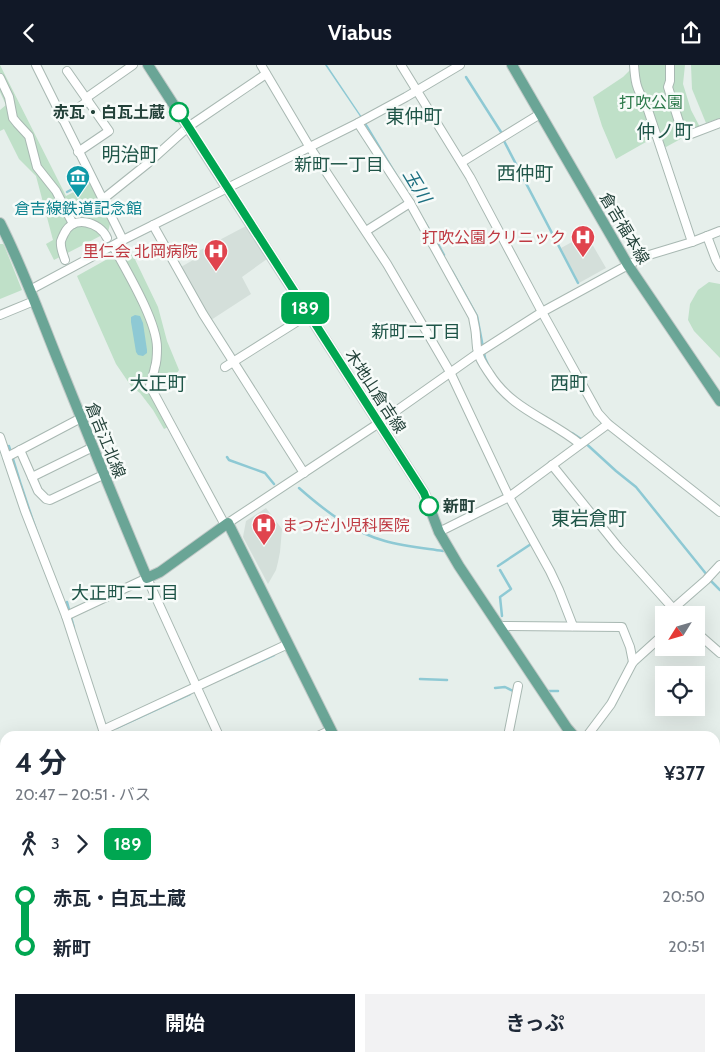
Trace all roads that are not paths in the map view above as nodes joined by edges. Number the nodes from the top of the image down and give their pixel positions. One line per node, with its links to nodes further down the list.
1 (36, 65): 16 (street)
2 (133, 65): 14 (street)
3 (148, 65): 19 (main road, 木地山倉吉線)
4 (272, 65): 10 (street)
5 (401, 65): 13 (street)
6 (460, 65): 13 (street)
7 (512, 65): 15 (main road, 倉吉福本線)
8 (634, 65): 35 (street)
9 (670, 65): 18 (street)
10 (264, 70): 19 (street); 20 (street)
11 (67, 71): 14 (street)
12 (0, 78): 27 (street)
13 (418, 91): 17 (street); 22 (street)
14 (87, 99): 16 (street); 21 (street)
15 (540, 113): 22 (street); 38 (main road, 倉吉福本線)
16 (62, 119): 21 (street)
17 (358, 123): 20 (street); 25 (street)
18 (720, 123)
19 (188, 127): 23 (main road, 木地山倉吉線); 24 (street)
20 (309, 147): 23 (street); 29 (street)
21 (78, 153): 24 (street)
22 (462, 162): 42 (street)
23 (228, 187): 28 (street); 43 (main road, 木地山倉吉線)
24 (102, 200): 34 (street)
25 (410, 203): 29 (street); 45 (street)
26 (0, 223): 33 (main road, 倉吉江北線)
27 (73, 224): 32 (street); 37 (street)
28 (153, 225): 34 (street); 46 (street)
29 (366, 231): 48 (street)
30 (720, 231): 31 (street)
31 (707, 236): 35 (street); 39 (street)
32 (108, 238)
33 (4, 239): 40 (main road, 倉吉江北線)
34 (123, 240): 36 (street)
35 (692, 242): 38 (street)
36 (113, 246): 40 (street); 64 (street)
37 (65, 260)
38 (628, 265): 42 (street); 49 (main road, 倉吉福本線)
39 (720, 267)
40 (30, 290): 41 (main road, 倉吉江北線)
41 (34, 301): 44 (street); 50 (main road, 倉吉江北線)
42 (542, 312): 45 (street); 52 (street)
43 (309, 314): 46 (street); 51 (main road, 木地山倉吉線)
44 (0, 315)
45 (478, 353): 48 (street); 54 (street)
46 (233, 361): 47 (street); 59 (street)
47 (225, 367)
48 (450, 373): 51 (street); 62 (street)
49 (720, 401)
50 (81, 418): 55 (main road, 倉吉江北線); 56 (street)
51 (379, 423): 59 (street); 65 (main road, 木地山倉吉線)
52 (608, 424): 54 (street); 63 (street)
53 (0, 437): 57 (street)
54 (580, 444): 58 (street)
55 (93, 447): 60 (main road, 倉吉江北線); 61 (street)
56 (20, 450): 57 (street); 61 (street)
57 (7, 457): 70 (street)
58 (552, 465): 62 (street); 68 (street)
59 (304, 473): 64 (street)
60 (104, 475): 61 (street); 67 (main road, 倉吉江北線)
61 (32, 477)
62 (509, 497): 65 (street); 72 (street)
63 (720, 512)
64 (226, 524): 67 (main road); 75 (main road)
65 (439, 532): 71 (main road, 木地山倉吉線)
66 (720, 565): 69 (street)
67 (147, 578): 70 (street); 79 (street)
68 (671, 606)
69 (682, 606)
70 (66, 616): 80 (street)
71 (499, 626): 72 (street); 85 (main road, 木地山倉吉線)
72 (573, 626): 77 (street)
73 (705, 640): 76 (street)
74 (655, 641): 77 (street)
75 (288, 644): 79 (street); 83 (main road)
76 (720, 653)
77 (633, 662): 86 (street)
78 (518, 686): 84 (street)
79 (196, 687): 81 (street); 82 (street)
80 (103, 731)
81 (108, 731)
82 (217, 731)
83 (331, 731)
84 (509, 731)
85 (570, 731)
86 (591, 731)

